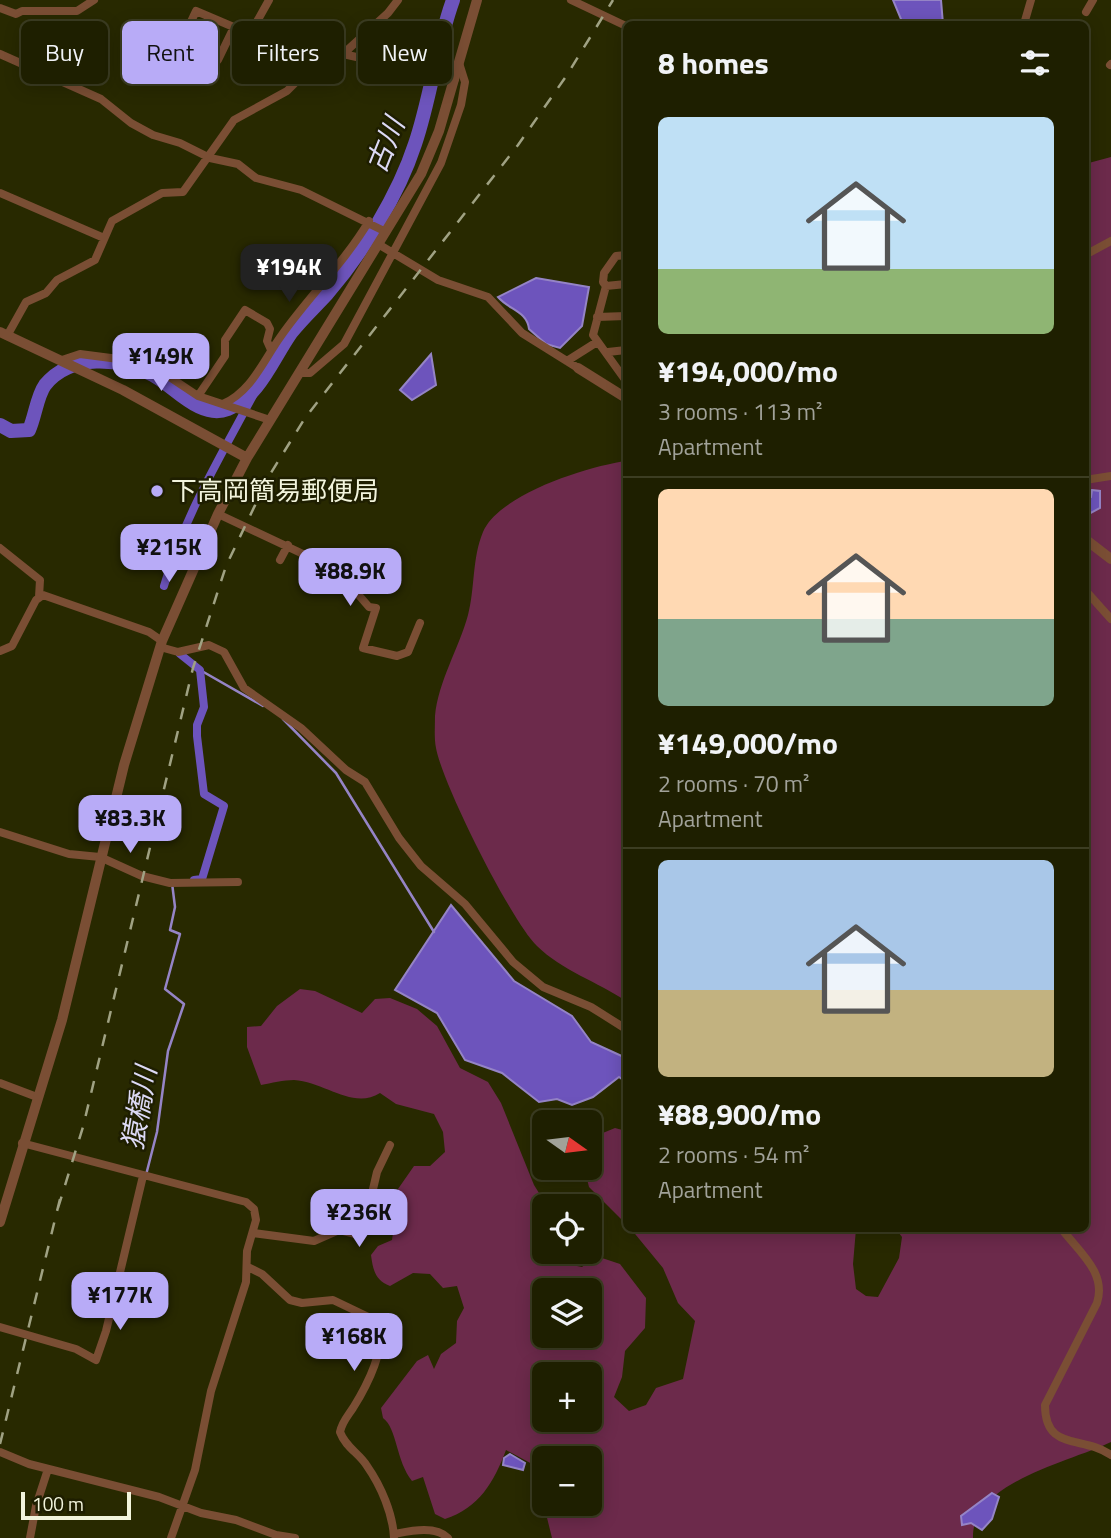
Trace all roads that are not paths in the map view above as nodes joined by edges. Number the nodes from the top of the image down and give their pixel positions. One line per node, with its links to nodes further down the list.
1 (94, 0): 8 (street)
2 (269, 0): 12 (street)
3 (398, 0): 17 (street)
4 (477, 0): 21 (street)
5 (571, 0): 14 (street)
6 (1031, 0): 13 (street)
7 (1093, 0): 9 (street)
8 (0, 8)
9 (1086, 12)
10 (215, 19): 11 (street); 15 (street)
11 (191, 21)
12 (257, 21)
13 (1025, 21)
14 (623, 25)
15 (232, 26)
16 (232, 31): 20 (street)
17 (344, 53)
18 (0, 54): 24 (street)
19 (344, 54): 22 (street)
20 (218, 60)
21 (459, 63): 22 (street); 32 (street)
22 (454, 79): 27 (street)
23 (294, 84): 24 (street)
24 (210, 158): 26 (street); 28 (street)
25 (0, 193): 28 (street)
26 (370, 222): 27 (street); 40 (street)
27 (383, 230): 30 (street)
28 (104, 238): 38 (street)
29 (1111, 241): 31 (street)
30 (378, 244): 32 (street); 46 (street)
31 (1089, 253)
32 (394, 254): 44 (street); 46 (street)
33 (623, 255): 35 (street)
34 (623, 284): 35 (street)
35 (606, 286): 37 (street)
36 (623, 316): 37 (street)
37 (597, 317): 39 (street)
38 (4, 334): 43 (street)
39 (597, 342): 42 (street); 44 (street)
40 (271, 350): 48 (street); 50 (street)
41 (623, 350): 42 (street)
42 (608, 352): 47 (street)
43 (64, 361): 48 (street); 52 (street)
44 (567, 361): 45 (street)
45 (578, 368): 49 (street)
46 (299, 373): 51 (street)
47 (623, 376)
48 (198, 396): 50 (street)
49 (623, 396)
50 (224, 404): 51 (street)
51 (270, 420): 52 (street)
52 (247, 458): 55 (street)
53 (1111, 476): 54 (street)
54 (1089, 479)
55 (218, 514): 57 (street); 65 (street)
56 (1089, 542): 59 (street)
57 (288, 545): 60 (street); 64 (street)
58 (0, 548): 62 (street)
59 (1111, 559)
60 (280, 560)
61 (1089, 594): 63 (street)
62 (39, 597): 65 (street); 66 (street)
63 (1111, 619)
64 (420, 624)
65 (161, 644): 68 (street); 70 (street)
66 (0, 651)
67 (0, 832): 68 (street)
68 (100, 857): 69 (street); 72 (street)
69 (237, 882)
70 (623, 1027)
71 (0, 1083): 72 (street)
72 (37, 1097): 73 (street)
73 (22, 1143): 75 (street); 76 (street)
74 (390, 1145): 78 (street)
75 (145, 1177): 78 (street); 80 (street)
76 (0, 1222)
77 (1064, 1232): 82 (street)
78 (253, 1233): 79 (street)
79 (248, 1267): 84 (street); 85 (street)
80 (0, 1327)
81 (0, 1452): 83 (street)
82 (1111, 1455)
83 (48, 1469): 84 (street); 86 (street)
84 (181, 1506): 87 (street); 88 (street)
85 (394, 1536): 89 (street)
86 (30, 1538)
87 (171, 1538)
88 (295, 1538)
89 (448, 1538)

